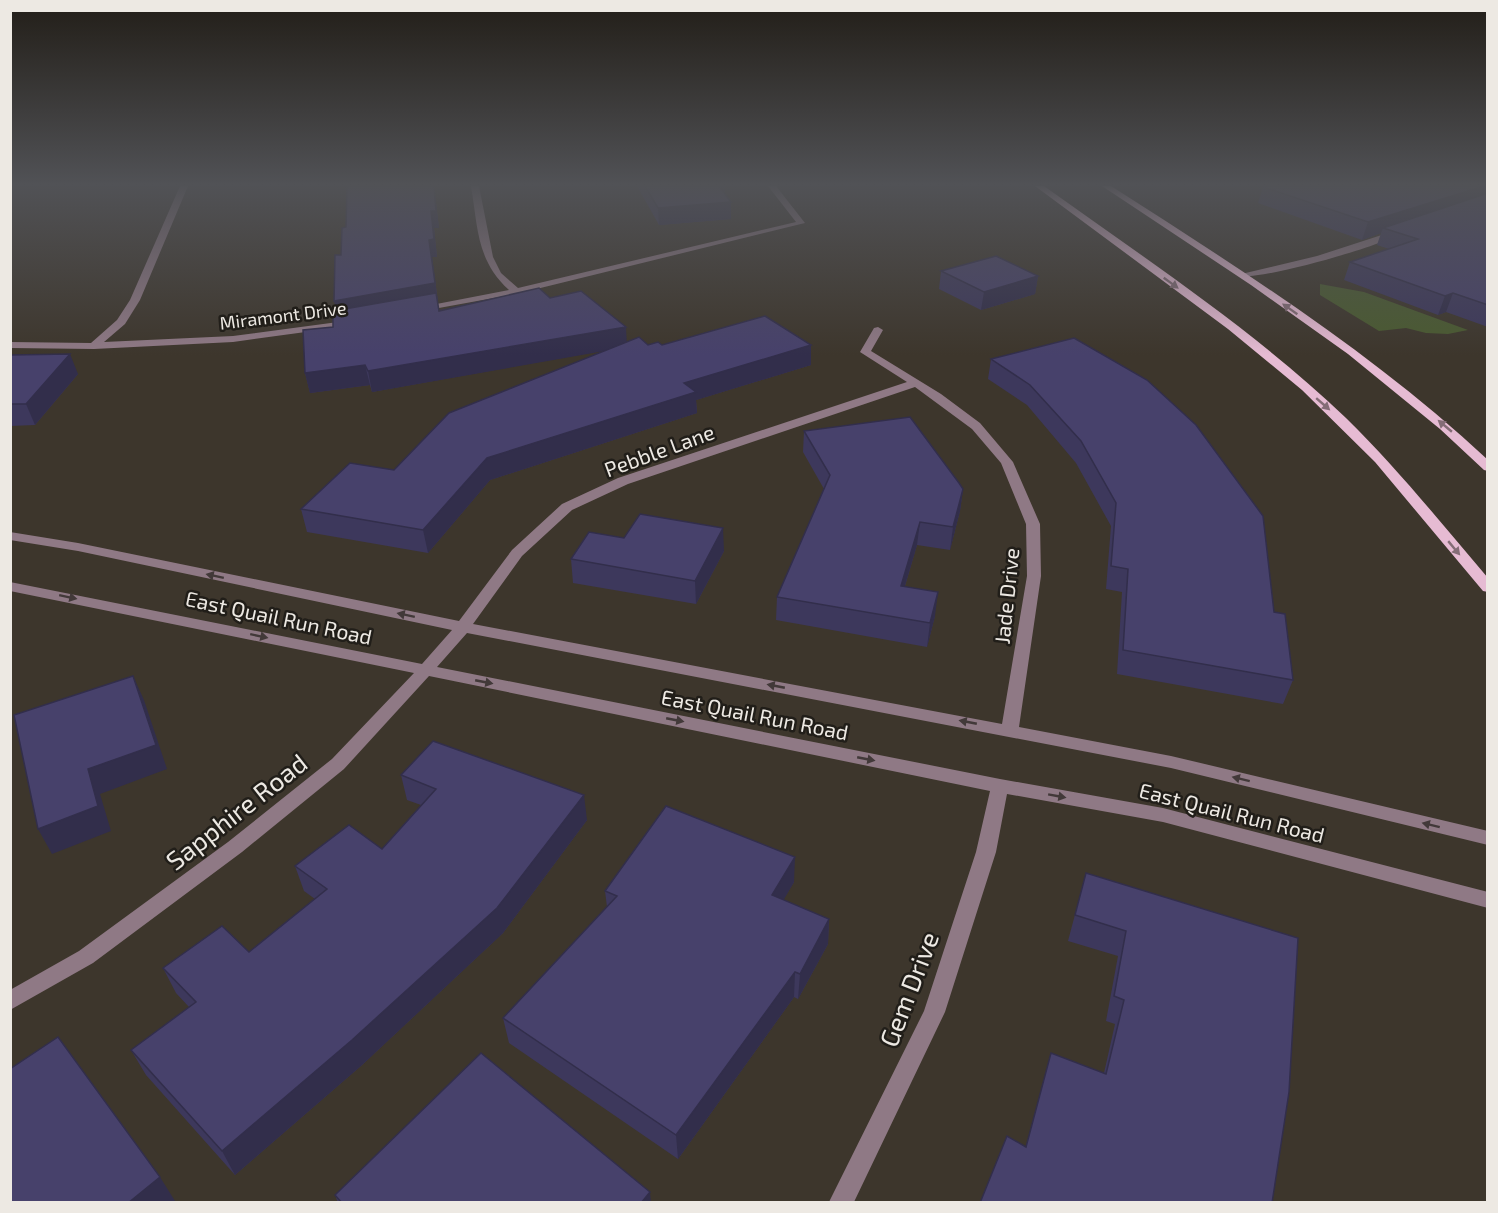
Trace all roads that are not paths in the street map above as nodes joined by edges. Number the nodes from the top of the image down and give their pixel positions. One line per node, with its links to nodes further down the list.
1 (160, 243): 13 (street)
2 (486, 243): 8 (street)
3 (719, 243): 8 (street)
4 (1116, 243): 18 (main road, one-way to 18)
5 (1193, 243): 7 (main road)
6 (1369, 243): 7 (street)
7 (1242, 275): 15 (main road, one-way to 7)
8 (516, 291): 9 (street)
9 (414, 312)
10 (369, 321): 13 (street, Miramont Drive)
11 (878, 330): 14 (street, Jade Drive)
12 (10, 345): 13 (street, Miramont Drive)
13 (94, 346)
14 (916, 383): 19 (street, Pebble Lane); 21 (street, Jade Drive)
15 (1488, 466)
16 (10, 536): 19 (street, East Quail Run Road, one-way to 16)
17 (10, 586): 20 (street, East Quail Run Road, one-way to 20)
18 (1488, 588)
19 (463, 627): 20 (street, Sapphire Road); 21 (street, East Quail Run Road, one-way to 19)
20 (426, 670): 22 (street, East Quail Run Road, one-way to 22); 25 (street, Sapphire Road)
21 (1010, 729): 23 (street, East Quail Run Road, one-way to 21)
22 (1000, 786): 24 (street, East Quail Run Road, one-way to 24); 26 (street, Gem Drive)
23 (1488, 838)
24 (1488, 900)
25 (10, 1001)
26 (841, 1203)

